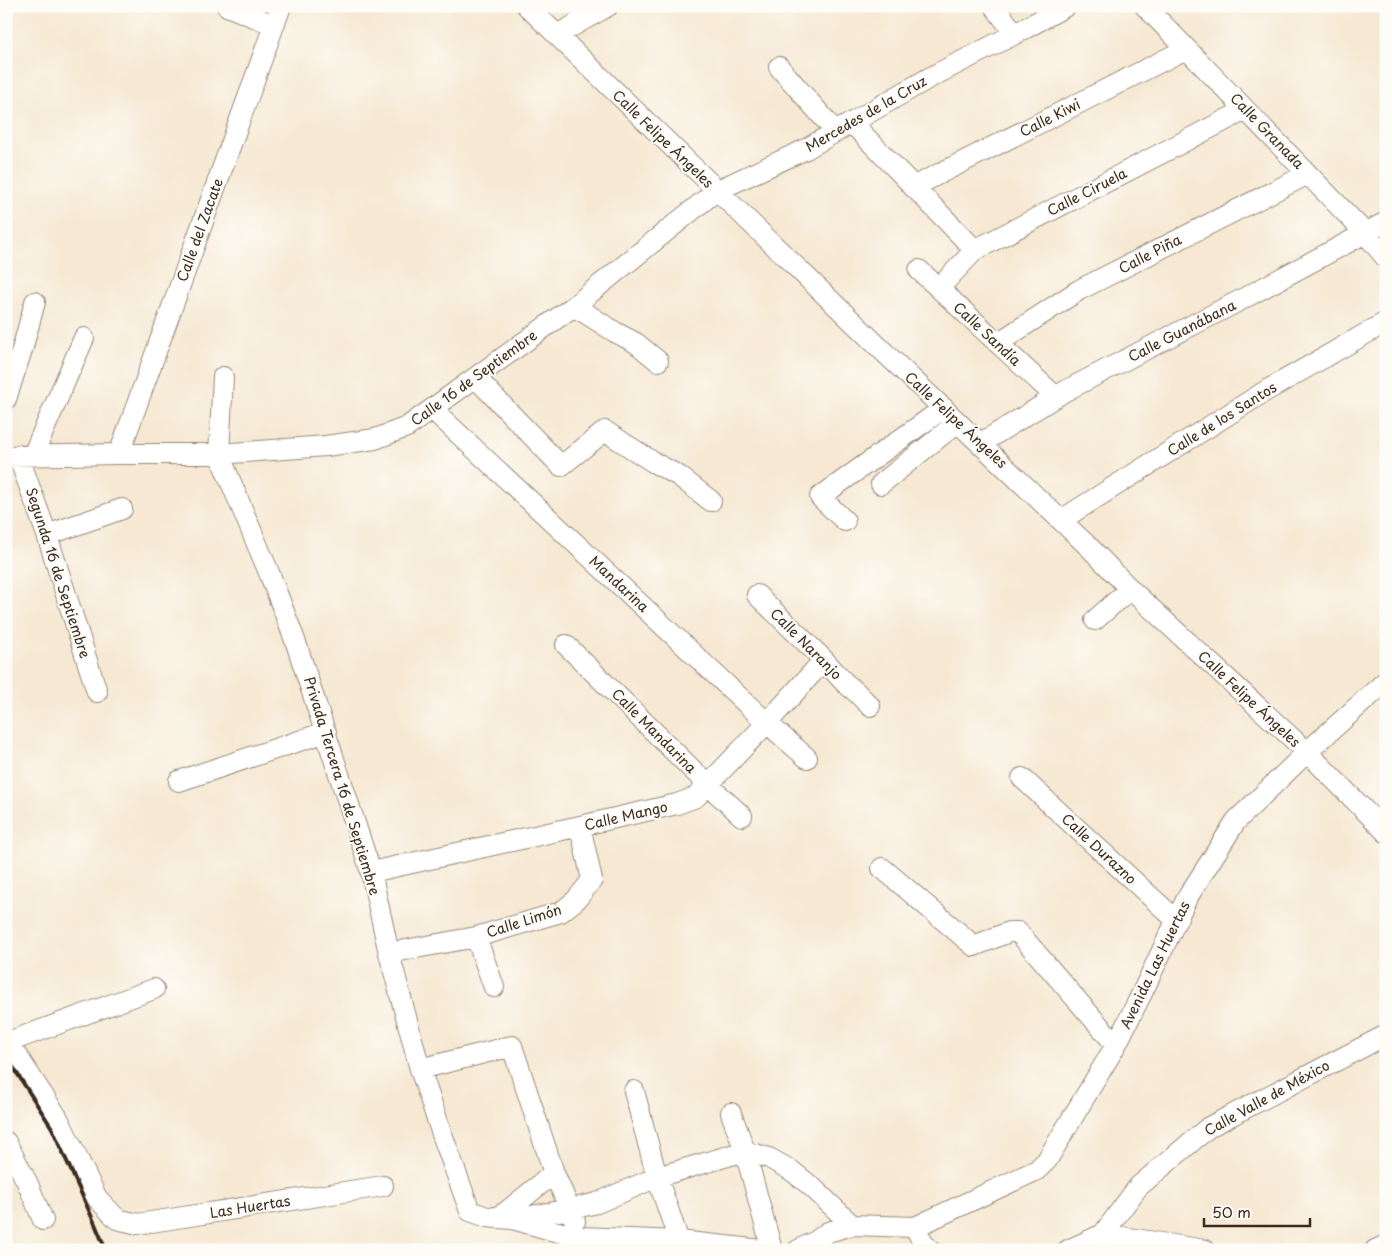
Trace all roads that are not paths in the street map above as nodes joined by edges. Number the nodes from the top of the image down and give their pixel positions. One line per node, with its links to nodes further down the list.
1 (227, 6): 8 (street)
2 (281, 6): 8 (street, Calle del Zacate)
3 (526, 6): 10 (street, Calle Felipe Ángeles)
4 (608, 6): 10 (street)
5 (994, 6): 9 (street)
6 (1066, 6): 9 (street, Mercedes de la Cruz)
7 (1146, 6): 11 (street, Calle Granada)
8 (274, 25): 38 (street, Calle del Zacate)
9 (1015, 34): 14 (street, Mercedes de la Cruz)
10 (557, 35): 17 (street, Calle Felipe Ángeles)
11 (1186, 49): 13 (street, Calle Granada); 16 (street, Calle Kiwi)
12 (779, 67): 14 (street)
13 (1245, 110): 15 (street, Calle Granada); 20 (street, Calle Ciruela)
14 (844, 127): 16 (street); 17 (street, Mercedes de la Cruz)
15 (1308, 174): 19 (street, Calle Granada); 28 (street, Calle Piña)
16 (914, 186): 20 (street)
17 (716, 191): 25 (street, Calle 16 de Septiembre); 34 (street, Calle Felipe Ángeles)
18 (1386, 222): 19 (street, Calle Guanábana)
19 (1365, 233): 21 (street, Calle Granada); 32 (street, Calle Guanábana)
20 (975, 250): 23 (street, Calle Ciruela)
21 (1386, 258)
22 (919, 270): 23 (street, Calle Sandía)
23 (939, 288): 28 (street, Calle Sandía)
24 (35, 302): 33 (street)
25 (574, 306): 29 (street); 31 (street, Calle 16 de Septiembre)
26 (1386, 322): 44 (street, Calle de los Santos)
27 (84, 338): 40 (street)
28 (998, 343): 32 (street, Calle Sandía)
29 (658, 361)
30 (223, 377): 39 (street)
31 (476, 378): 35 (street, Calle 16 de Septiembre); 42 (street)
32 (1056, 397): 37 (street, Calle Guanábana)
33 (6, 399)
34 (944, 408): 36 (street, Calle Felipe Ángeles); 45 (street)
35 (432, 409): 39 (street, Calle 16 de Septiembre); 55 (street, Mandarina)
36 (958, 422): 37 (street, Calle Felipe Ángeles); 41 (street)
37 (981, 443): 44 (street, Calle Felipe Ángeles)
38 (119, 454): 39 (street, Calle 16 de Septiembre); 40 (street, Calle 16 de Septiembre)
39 (219, 454): 56 (street, Privada Tercera 16 de Septiembre)
40 (19, 455): 46 (street, Segunda 16 de Septiembre)
41 (881, 484)
42 (712, 501)
43 (122, 509): 46 (street)
44 (1061, 520): 47 (street, Calle Felipe Ángeles)
45 (845, 521)
46 (47, 535): 53 (street, Segunda 16 de Septiembre)
47 (1130, 589): 49 (street); 57 (street, Calle Felipe Ángeles)
48 (757, 595): 51 (street, Calle Naranjo)
49 (1095, 620)
50 (566, 644): 61 (street, Calle Mandarina)
51 (824, 660): 54 (street, Calle Naranjo); 55 (street, Calle Mango)
52 (1386, 681): 57 (street, Avenida Las Huertas)
53 (97, 692)
54 (870, 706)
55 (767, 723): 58 (street, Mandarina); 61 (street, Calle Mango)
56 (326, 732): 60 (street); 66 (street, Privada Tercera 16 de Septiembre)
57 (1307, 752): 64 (street, Calle Felipe Ángeles); 67 (street, Avenida Las Huertas)
58 (807, 758)
59 (1022, 778): 67 (street, Calle Durazno)
60 (179, 781)
61 (708, 785): 62 (street, Calle Mandarina); 63 (street, Calle Mango)
62 (742, 816)
63 (580, 826): 66 (street, Calle Mango); 68 (street, Calle Limón)
64 (1386, 832)
65 (882, 868): 74 (street)
66 (371, 872): 69 (street, Privada Tercera 16 de Septiembre)
67 (1176, 920): 74 (street, Avenida Las Huertas)
68 (476, 937): 69 (street, Calle Limón); 70 (street)
69 (389, 953): 75 (street, Privada Tercera 16 de Septiembre)
70 (494, 987)
71 (154, 990): 73 (street)
72 (1386, 1035): 89 (street, Calle Valle de México)
73 (7, 1040): 83 (street, Las Huertas)
74 (1116, 1045): 88 (street, Avenida Las Huertas)
75 (420, 1069): 80 (street); 85 (street, Privada Tercera 16 de Septiembre)
76 (634, 1092): 81 (street)
77 (730, 1113): 79 (street)
78 (6, 1142): 82 (street)
79 (746, 1151): 81 (street); 87 (street); 94 (street)
80 (554, 1173): 84 (street); 85 (street)
81 (657, 1177): 84 (street); 91 (street)
82 (14, 1178): 86 (street)
83 (383, 1186)
84 (571, 1209): 85 (street); 90 (street)
85 (503, 1219): 90 (street)
86 (43, 1220)
87 (852, 1225): 88 (street, Avenida Las Huertas); 95 (street, Avenida Las Huertas)
88 (915, 1226): 96 (street)
89 (1103, 1234): 97 (street, Calle Valle de México); 98 (street)
90 (581, 1236): 91 (street)
91 (679, 1241): 93 (street)
92 (1386, 1245): 99 (street)
93 (762, 1250)
94 (772, 1250)
95 (798, 1250)
96 (930, 1250)
97 (1068, 1250)
98 (1205, 1250)
99 (1375, 1250)

